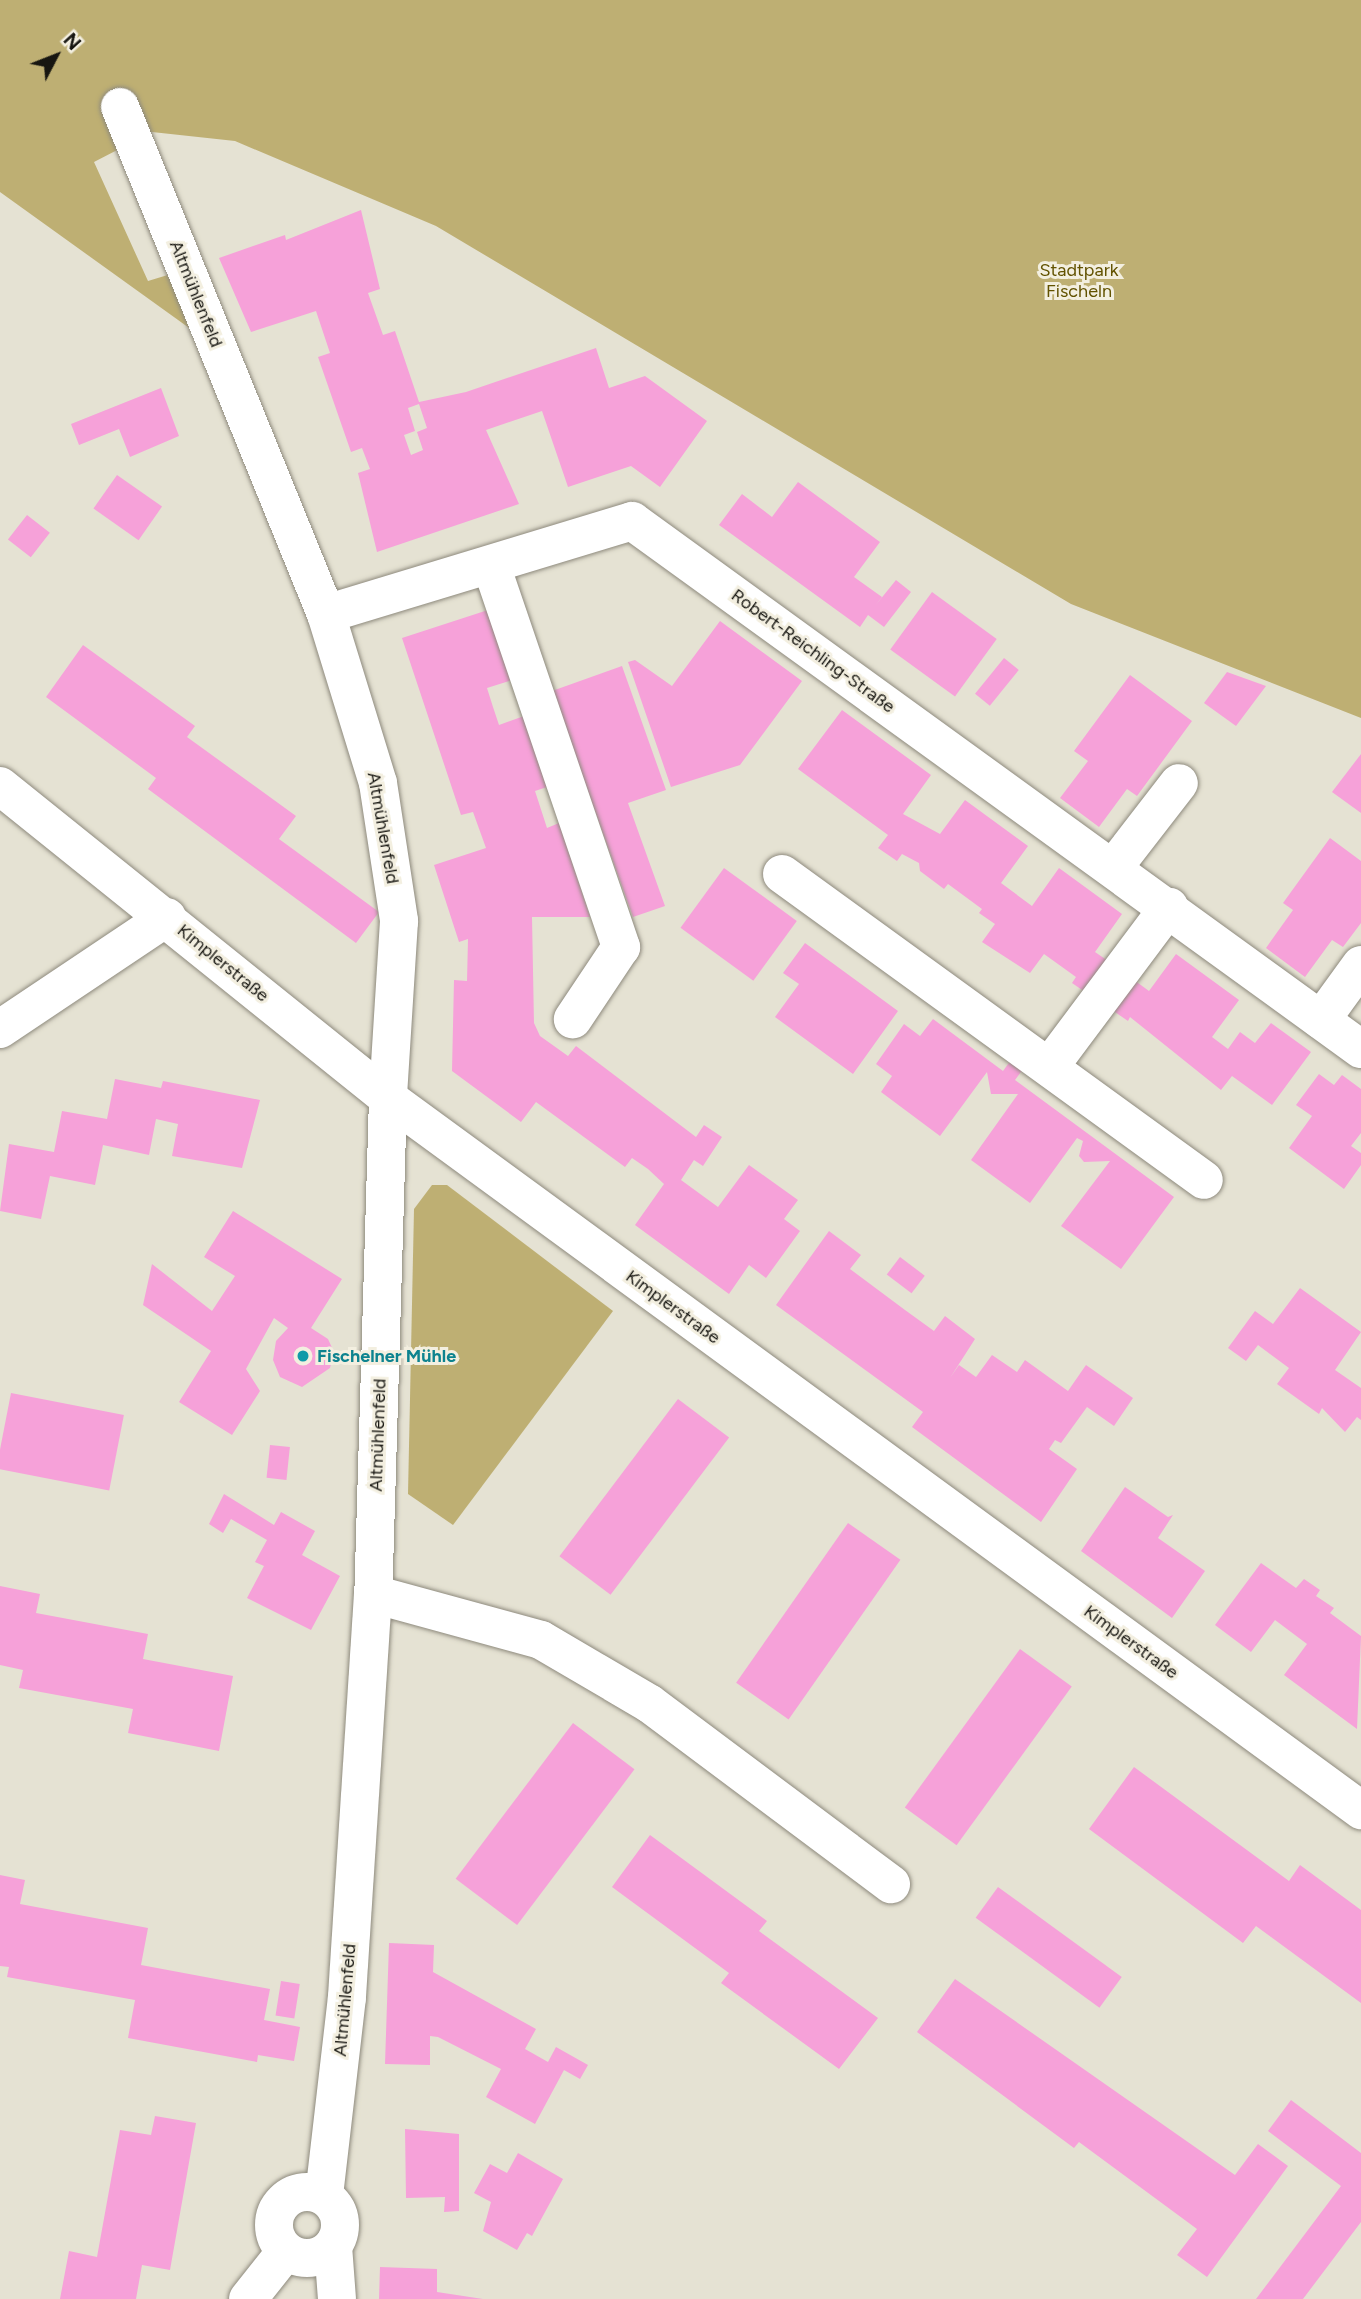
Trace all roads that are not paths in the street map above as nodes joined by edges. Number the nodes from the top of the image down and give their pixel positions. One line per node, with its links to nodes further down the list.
1 (120, 107): 3 (street, Altmühlenfeld)
2 (491, 565): 3 (street, Robert-Reichling-Straße); 6 (street, Robert-Reichling-Straße); 11 (street)
3 (326, 614): 16 (street, Altmühlenfeld)
4 (1179, 783): 6 (street)
5 (0, 786): 9 (street, Kimplerstraße)
6 (1114, 867): 8 (street, Robert-Reichling-Straße)
7 (782, 874): 15 (street)
8 (1169, 906): 12 (street, Robert-Reichling-Straße); 15 (street)
9 (167, 917): 13 (street); 16 (street, Kimplerstraße)
10 (1361, 965): 12 (street)
11 (573, 1019)
12 (1321, 1020): 14 (street, Robert-Reichling-Straße)
13 (0, 1029)
14 (1361, 1049)
15 (1050, 1066): 17 (street)
16 (388, 1098): 18 (street, Altmühlenfeld); 19 (street, Kimplerstraße)
17 (1204, 1180)
18 (373, 1594): 20 (street); 21 (street, Altmühlenfeld)
19 (1361, 1810)
20 (891, 1884)
21 (324, 2196): 22 (street); 23 (street)
22 (333, 2246): 23 (street); 25 (street)
23 (286, 2251): 24 (street)
24 (248, 2299)
25 (337, 2299)

